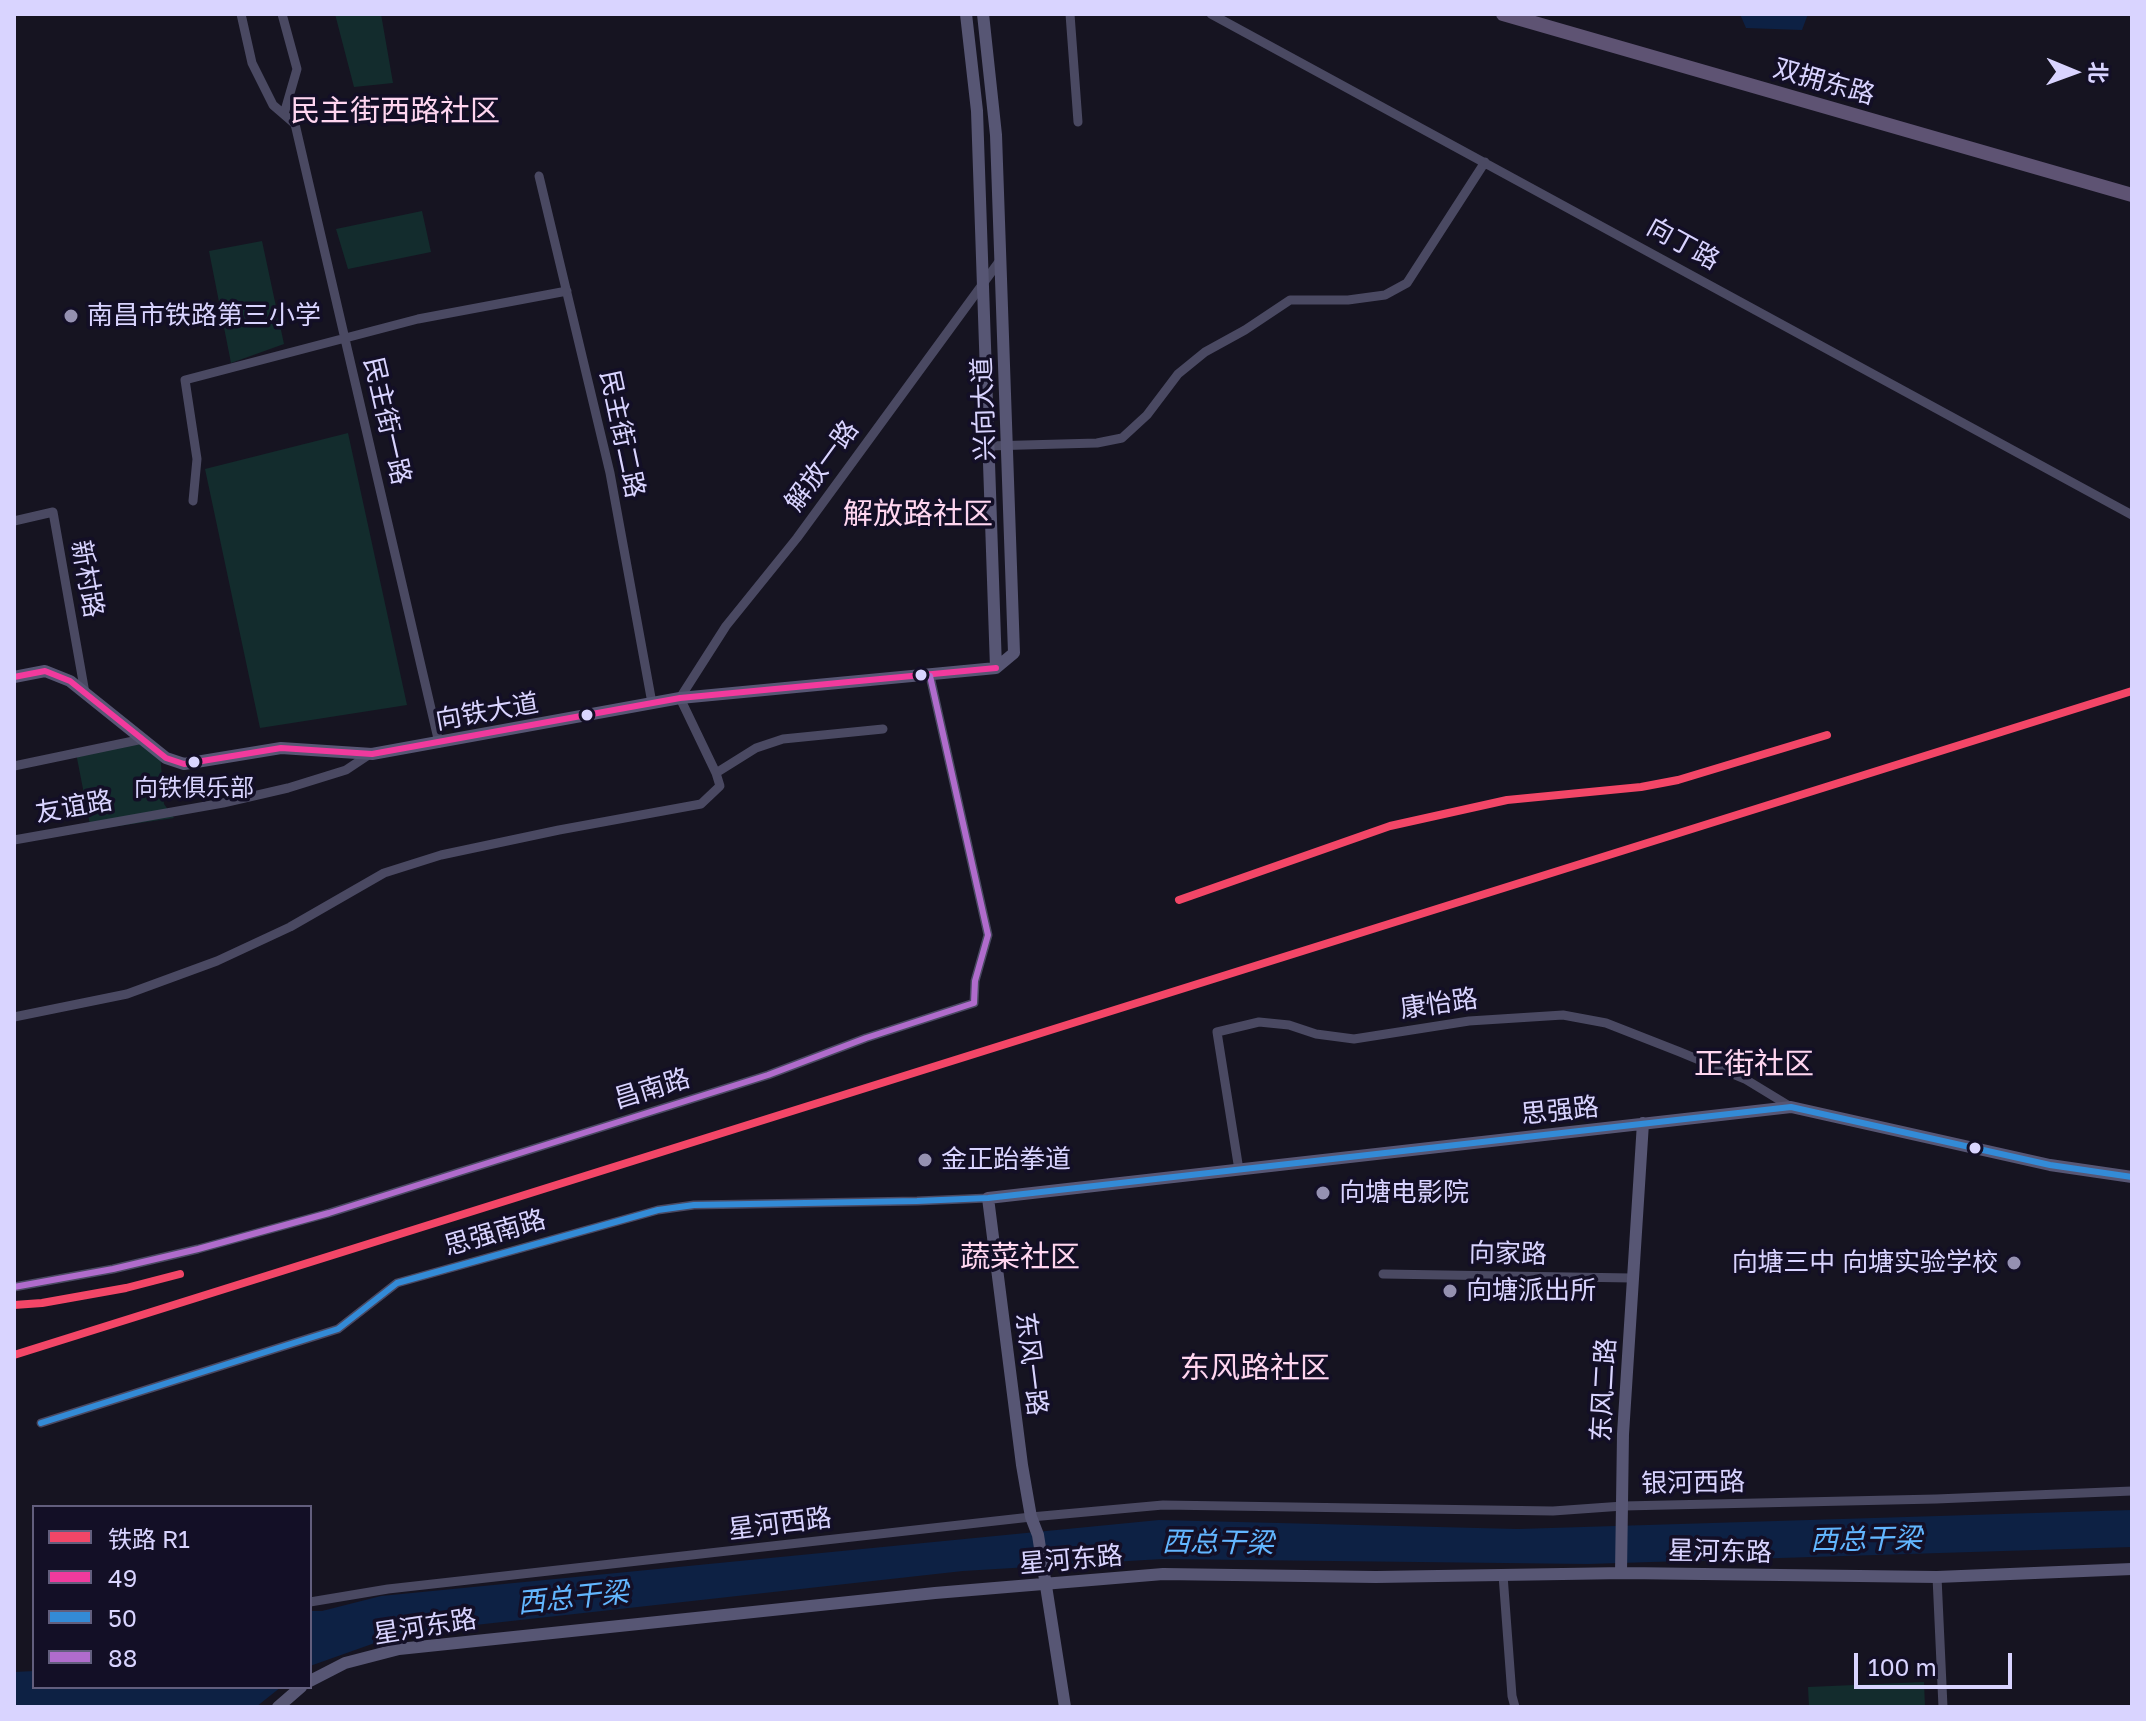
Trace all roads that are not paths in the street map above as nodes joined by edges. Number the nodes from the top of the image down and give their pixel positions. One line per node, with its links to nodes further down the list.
1 (241, 14): 8 (street, 民主街一路)
2 (282, 14): 8 (street)
3 (966, 14): 14 (street, 兴向大道)
4 (983, 14): 13 (street, 兴向大道)
5 (1070, 14): 9 (street)
6 (1211, 14): 10 (street, 向丁路)
7 (1503, 14): 12 (main road, 双拥东路)
8 (284, 114): 16 (street, 民主街一路)
9 (1078, 122)
10 (1485, 162): 18 (street); 20 (street, 向丁路)
11 (539, 176): 15 (street, 民主街二路)
12 (2132, 195)
13 (1001, 259): 14 (street, 解放一路); 18 (street, 兴向大道)
14 (982, 284): 17 (street, 兴向大道); 26 (street, 解放一路)
15 (567, 291): 16 (street); 27 (street, 民主街二路)
16 (344, 336): 19 (street); 30 (street, 民主街一路)
17 (988, 446): 18 (street); 22 (street, 兴向大道)
18 (1007, 446): 22 (street, 兴向大道)
19 (193, 501)
20 (2132, 515)
21 (14, 521): 25 (street, 新村路)
22 (996, 668): 23 (street, 向铁大道)
23 (930, 676): 26 (street, 向铁大道); 43 (street, 昌南路)
24 (14, 677): 25 (street, 向铁大道)
25 (85, 693): 29 (street, 向铁大道)
26 (680, 698): 27 (street, 向铁大道); 33 (street)
27 (652, 703): 30 (street, 向铁大道)
28 (883, 729): 33 (street)
29 (143, 739): 31 (street, 向铁大道); 32 (street)
30 (439, 743): 31 (street, 向铁大道)
31 (372, 754): 34 (street, 友谊路)
32 (14, 766)
33 (716, 773): 35 (street)
34 (14, 840)
35 (14, 1017)
36 (1791, 1107): 37 (street, 思强路); 38 (street, 康怡路); 39 (street, 思强路)
37 (1643, 1123): 38 (street, 思强路); 42 (street, 东风二路)
38 (1239, 1170): 40 (street, 思强路)
39 (2132, 1177)
40 (988, 1198): 44 (street, 思强南路); 48 (street, 东风一路)
41 (1383, 1274): 42 (street, 向家路)
42 (1632, 1278): 47 (street, 东风二路)
43 (14, 1287)
44 (41, 1423)
45 (2132, 1491): 47 (street, 银河西路)
46 (1255, 1506): 47 (street, 银河西路); 48 (street, 星河西路)
47 (1620, 1510): 49 (street, 东风二路)
48 (1031, 1517): 53 (street, 东风一路); 54 (street, 星河西路)
49 (1621, 1569): 51 (street, 星河东路); 52 (street, 星河东路)
50 (2132, 1569): 52 (street, 星河东路)
51 (1503, 1575): 53 (street, 星河东路); 59 (street)
52 (1937, 1577): 60 (street)
53 (1046, 1584): 55 (street, 星河东路); 58 (street)
54 (312, 1602)
55 (312, 1680)
56 (299, 1689): 57 (street)
57 (278, 1707)
58 (1065, 1707)
59 (1515, 1707)
60 (1943, 1707)

